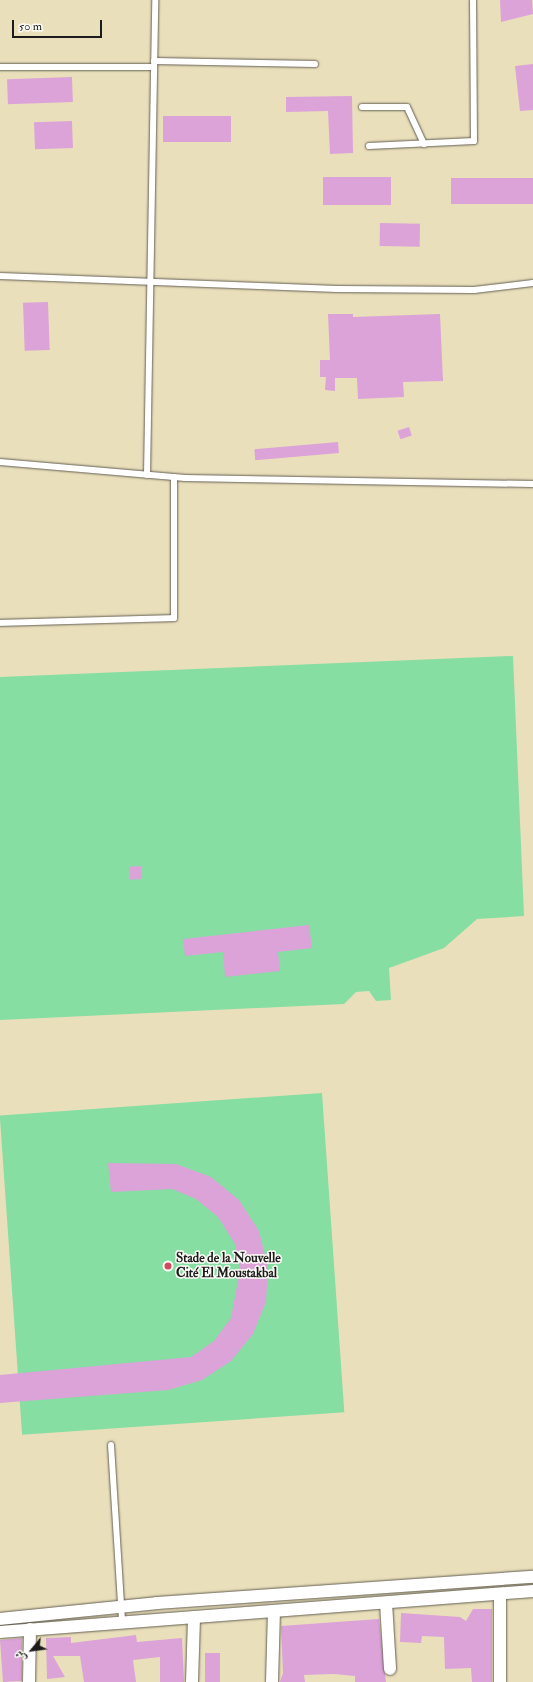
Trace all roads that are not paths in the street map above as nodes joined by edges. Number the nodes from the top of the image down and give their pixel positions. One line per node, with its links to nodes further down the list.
1 (155, 0): 3 (lane)
2 (473, 0): 7 (lane)
3 (154, 64): 4 (lane); 5 (lane); 10 (lane)
4 (315, 64)
5 (0, 67)
6 (362, 107): 7 (lane)
7 (424, 144): 8 (lane)
8 (369, 146)
9 (0, 276): 10 (lane)
10 (150, 280): 11 (lane); 13 (lane)
11 (533, 283)
12 (0, 462): 13 (lane)
13 (147, 475): 14 (lane)
14 (174, 477): 15 (lane); 16 (lane)
15 (533, 484)
16 (0, 623)
17 (111, 1446): 22 (lane)
18 (533, 1577): 22 (street)
19 (533, 1591): 20 (street)
20 (500, 1594): 21 (street); 33 (street)
21 (386, 1603): 23 (street); 29 (street)
22 (121, 1607): 25 (street); 26 (lane)
23 (274, 1611): 24 (street); 32 (street)
24 (194, 1617): 26 (street); 31 (street)
25 (0, 1619)
26 (122, 1622): 27 (street)
27 (30, 1629): 28 (street); 30 (street)
28 (0, 1632)
29 (390, 1669)
30 (29, 1682)
31 (192, 1682)
32 (272, 1682)
33 (500, 1682)

